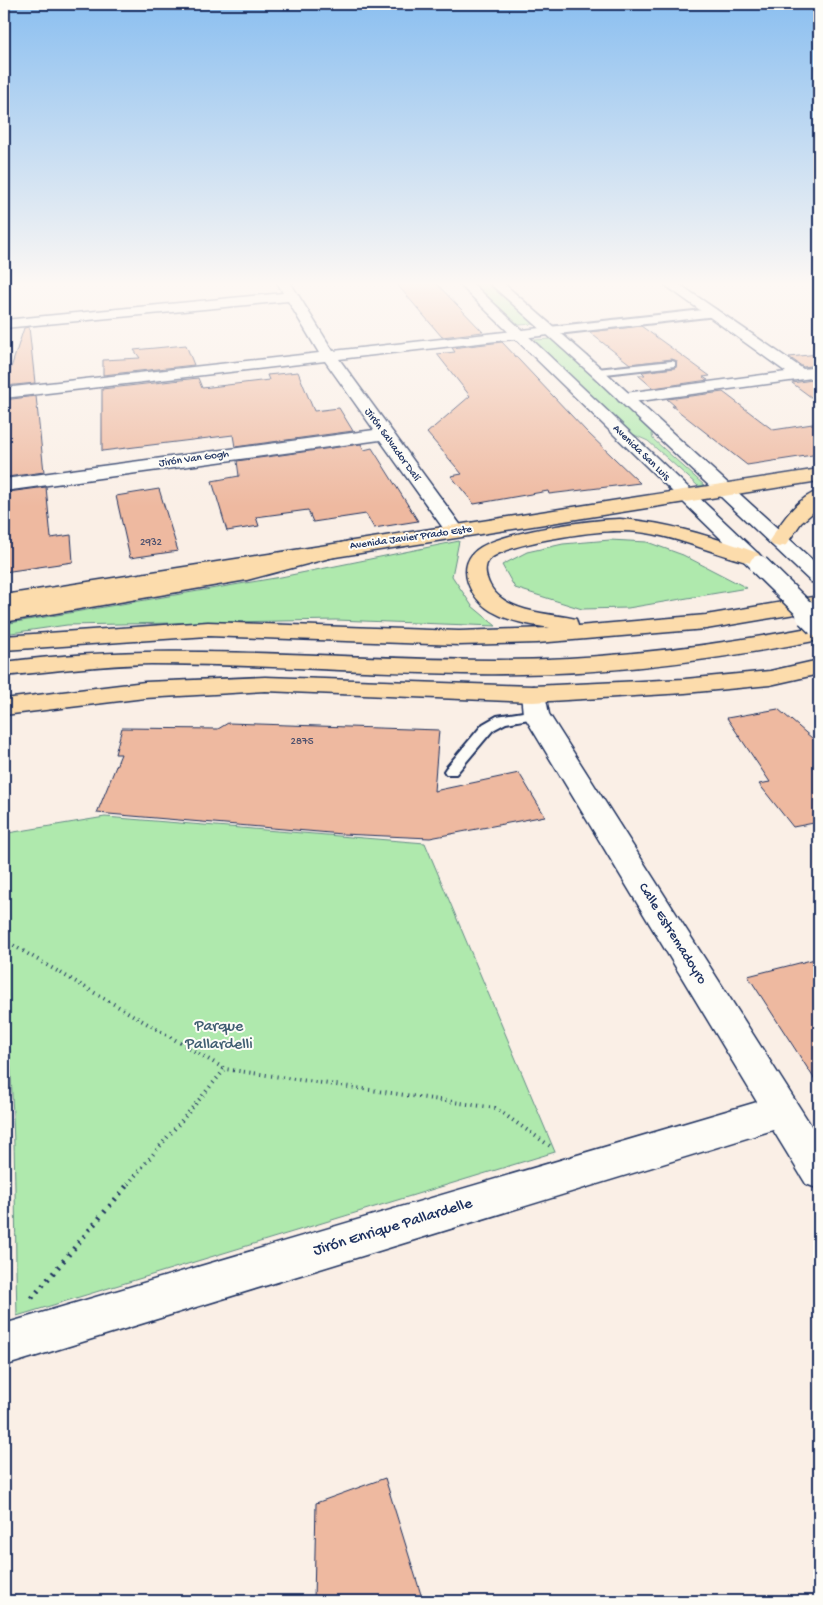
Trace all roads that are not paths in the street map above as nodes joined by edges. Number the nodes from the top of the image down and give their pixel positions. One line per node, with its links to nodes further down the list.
1 (312, 357): 10 (street)
2 (329, 357): 12 (street, Jirón Salvador Dalí)
3 (540, 357): 16 (street, Avenida San Luis)
4 (579, 357): 7 (street)
5 (775, 357): 9 (street)
6 (672, 364): 7 (lane)
7 (597, 372): 11 (street)
8 (819, 372): 9 (street)
9 (801, 375): 11 (street)
10 (4, 393)
11 (625, 398): 15 (street)
12 (384, 434): 14 (street, Jirón Van Gogh); 18 (street, Jirón Salvador Dalí)
13 (819, 475): 15 (main road, Avenida Javier Prado Este)
14 (4, 485)
15 (726, 489): 16 (main road, Avenida Javier Prado Este); 19 (street)
16 (687, 496): 18 (main road, Avenida Javier Prado Este); 21 (street, Avenida San Luis)
17 (819, 497): 19 (main road)
18 (454, 531): 20 (main road, Avenida Javier Prado Este)
19 (779, 541): 22 (street)
20 (349, 547): 23 (main road, Avenida Javier Prado Este); 25 (main road)
21 (755, 561): 26 (street, Avenida San Luis, bridge); 27 (main road)
22 (819, 577)
23 (4, 602)
24 (819, 603): 27 (main road)
25 (4, 615)
26 (819, 624)
27 (614, 630): 29 (main road)
28 (819, 633): 30 (main road)
29 (4, 644)
30 (287, 660): 32 (main road); 33 (main road)
31 (819, 667): 34 (main road)
32 (4, 669)
33 (4, 687)
34 (535, 704): 35 (main road); 36 (lane); 37 (street, Calle Estremadoyro)
35 (4, 707)
36 (451, 771)
37 (782, 1112): 38 (street, Calle Estremadoyro); 39 (street, Jirón Enrique Pallardelle)
38 (819, 1171)
39 (4, 1345)

